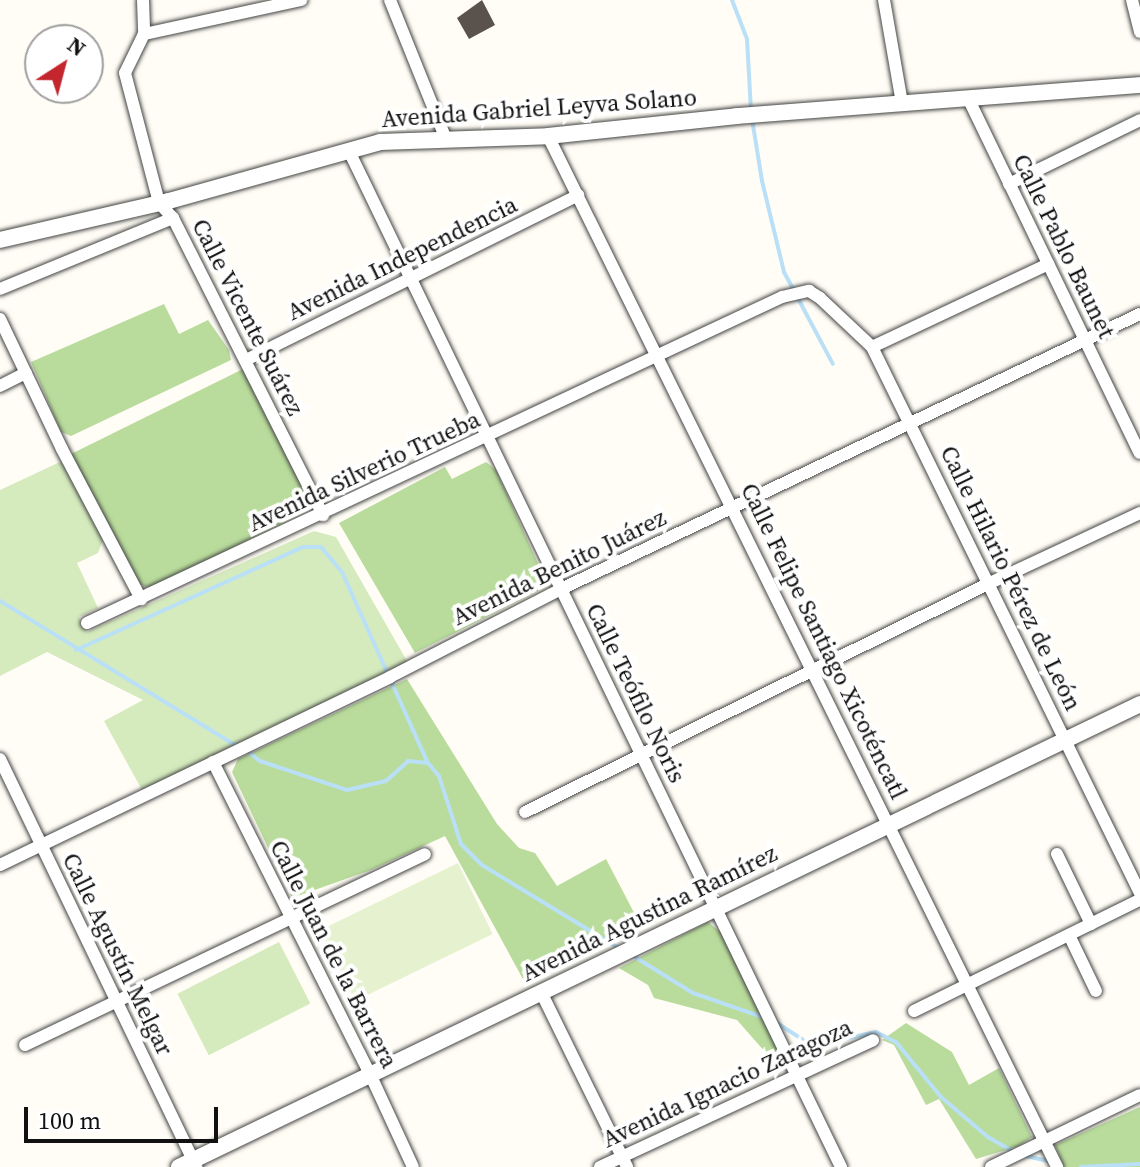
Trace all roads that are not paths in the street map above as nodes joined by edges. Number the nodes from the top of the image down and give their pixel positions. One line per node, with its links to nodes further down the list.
1 (143, 0): 7 (street, Calle Vicente Suárez)
2 (301, 0): 7 (street)
3 (390, 0): 13 (street)
4 (884, 0): 10 (street)
5 (1132, 0): 6 (street)
6 (1140, 32)
7 (144, 34): 17 (street, Calle Vicente Suárez)
8 (1140, 85): 9 (street, Avenida Gabriel Leyva Solano)
9 (969, 100): 10 (street, Avenida Gabriel Leyva Solano); 15 (street, Calle Pablo Baunet)
10 (902, 103): 12 (street, Avenida Gabriel Leyva Solano)
11 (1140, 120): 15 (street)
12 (548, 136): 13 (street, Avenida Gabriel Leyva Solano); 16 (street, Calle Felipe Santiago Xicoténcatl)
13 (445, 137): 14 (street, Avenida Gabriel Leyva Solano)
14 (349, 151): 17 (street, Avenida Gabriel Leyva Solano); 21 (street, Calle Teófilo Noris)
15 (1009, 184): 20 (street, Calle Pablo Baunet)
16 (578, 195): 21 (street, Avenida Independencia); 28 (street, Calle Felipe Santiago Xicoténcatl)
17 (159, 203): 18 (street, Calle Vicente Suárez); 19 (street, Avenida Gabriel Leyva Solano)
18 (173, 218): 22 (street); 29 (street, Calle Vicente Suárez)
19 (0, 240)
20 (1048, 264): 26 (street, Calle Pablo Baunet); 27 (street)
21 (411, 278): 29 (street, Avenida Independencia); 33 (street, Calle Teófilo Noris)
22 (0, 289)
23 (820, 298): 27 (street, Calle Hilario Pérez de León); 28 (street, Avenida Silverio Trueba)
24 (1140, 314): 26 (street, Avenida Benito Juárez)
25 (0, 319): 30 (street)
26 (1085, 341): 32 (street, Avenida Benito Juárez); 34 (street, Calle Pablo Baunet)
27 (872, 347): 32 (street, Calle Hilario Pérez de León)
28 (657, 355): 33 (street, Avenida Silverio Trueba); 35 (street, Calle Felipe Santiago Xicoténcatl)
29 (246, 360): 37 (street, Calle Vicente Suárez)
30 (26, 373): 31 (street); 40 (street)
31 (0, 386)
32 (909, 425): 35 (street, Avenida Benito Juárez); 38 (street, Calle Hilario Pérez de León)
33 (488, 438): 37 (street, Avenida Silverio Trueba); 39 (street, Calle Teófilo Noris)
34 (1140, 453)
35 (732, 507): 39 (street, Avenida Benito Juárez); 42 (street, Calle Felipe Santiago Xicoténcatl)
36 (1140, 513): 38 (street)
37 (323, 515): 40 (street, Avenida Silverio Trueba)
38 (990, 583): 42 (street); 44 (street, Calle Hilario Pérez de León)
39 (561, 589): 45 (street, Calle Teófilo Noris); 47 (street, Avenida Benito Juárez)
40 (141, 599): 41 (street, Avenida Silverio Trueba)
41 (87, 623)
42 (815, 672): 45 (street); 49 (street, Calle Felipe Santiago Xicoténcatl)
43 (1140, 704): 44 (street, Avenida Agustina Ramírez)
44 (1066, 740): 49 (street, Avenida Agustina Ramírez); 54 (street, Calle Hilario Pérez de León)
45 (642, 756): 48 (street); 56 (street, Calle Teófilo Noris)
46 (0, 759): 50 (street, Calle Agustín Melgar)
47 (213, 762): 50 (street, Avenida Benito Juárez); 57 (street, Calle Juan de la Barrera)
48 (525, 812)
49 (890, 824): 56 (street, Avenida Agustina Ramírez); 60 (street, Calle Felipe Santiago Xicoténcatl)
50 (41, 845): 53 (street, Avenida Benito Juárez); 63 (street, Calle Agustín Melgar)
51 (425, 854): 57 (street)
52 (1057, 854): 58 (street)
53 (0, 865)
54 (1140, 893)
55 (1140, 900): 58 (street)
56 (715, 907): 62 (street, Avenida Agustina Ramírez); 68 (street, Calle Teófilo Noris)
57 (291, 918): 63 (street); 67 (street, Calle Juan de la Barrera)
58 (1091, 924): 59 (street)
59 (1069, 935): 60 (street); 61 (street)
60 (969, 984): 64 (street); 70 (street, Calle Felipe Santiago Xicoténcatl)
61 (1096, 991)
62 (541, 992): 67 (street, Avenida Agustina Ramírez); 71 (street)
63 (117, 1001): 66 (street); 72 (street, Calle Agustín Melgar)
64 (914, 1011)
65 (873, 1040): 68 (street, Avenida Ignacio Zaragoza)
66 (25, 1045)
67 (370, 1074): 72 (street, Avenida Agustina Ramírez); 73 (street, Calle Juan de la Barrera)
68 (797, 1076): 71 (street, Avenida Ignacio Zaragoza); 75 (street, Calle Teófilo Noris)
69 (1140, 1095): 70 (street)
70 (1044, 1140): 76 (street); 77 (street, Calle Felipe Santiago Xicoténcatl)
71 (625, 1162): 74 (street, Avenida Ignacio Zaragoza)
72 (189, 1165)
73 (413, 1167)
74 (600, 1167)
75 (841, 1167)
76 (991, 1167)
77 (1057, 1167)

